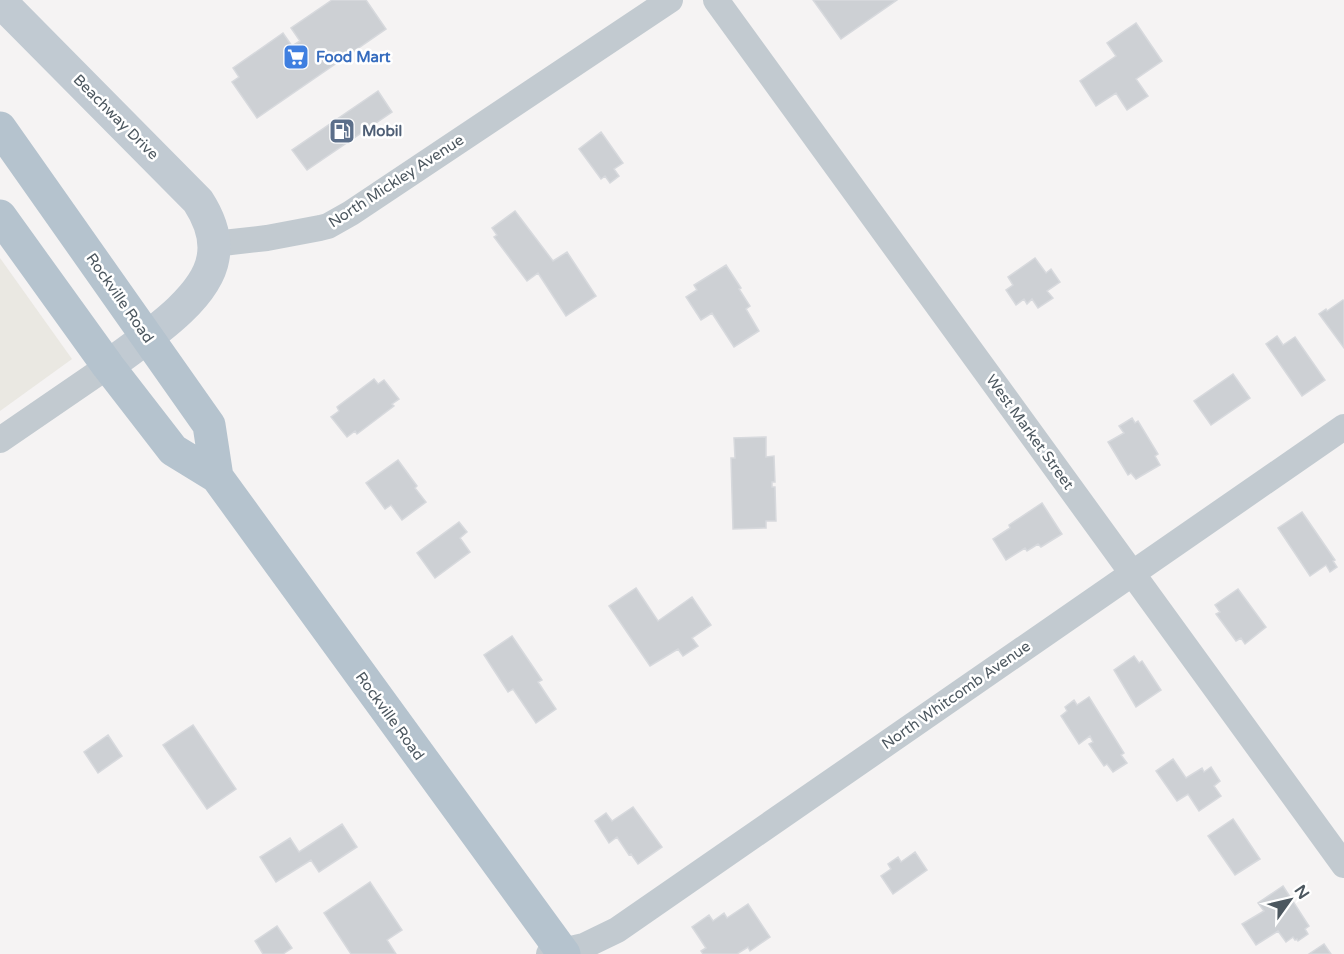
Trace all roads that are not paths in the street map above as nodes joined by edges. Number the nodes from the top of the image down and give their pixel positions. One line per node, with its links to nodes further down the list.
1 (670, 0): 6 (street, North Mickley Avenue)
2 (716, 0): 12 (street, West Market Street)
3 (0, 1): 6 (street, Beachway Drive)
4 (0, 128): 7 (main road, Rockville Road)
5 (0, 216): 8 (main road, Rockville Road)
6 (214, 244): 7 (street)
7 (147, 336): 8 (street); 11 (main road, Rockville Road)
8 (108, 366): 10 (street); 11 (main road, Rockville Road)
9 (1344, 427): 12 (street, North Whitcomb Avenue)
10 (0, 440)
11 (217, 477): 14 (main road, Rockville Road)
12 (1132, 572): 13 (street, West Market Street); 14 (street, North Whitcomb Avenue)
13 (1344, 865)
14 (559, 953)

